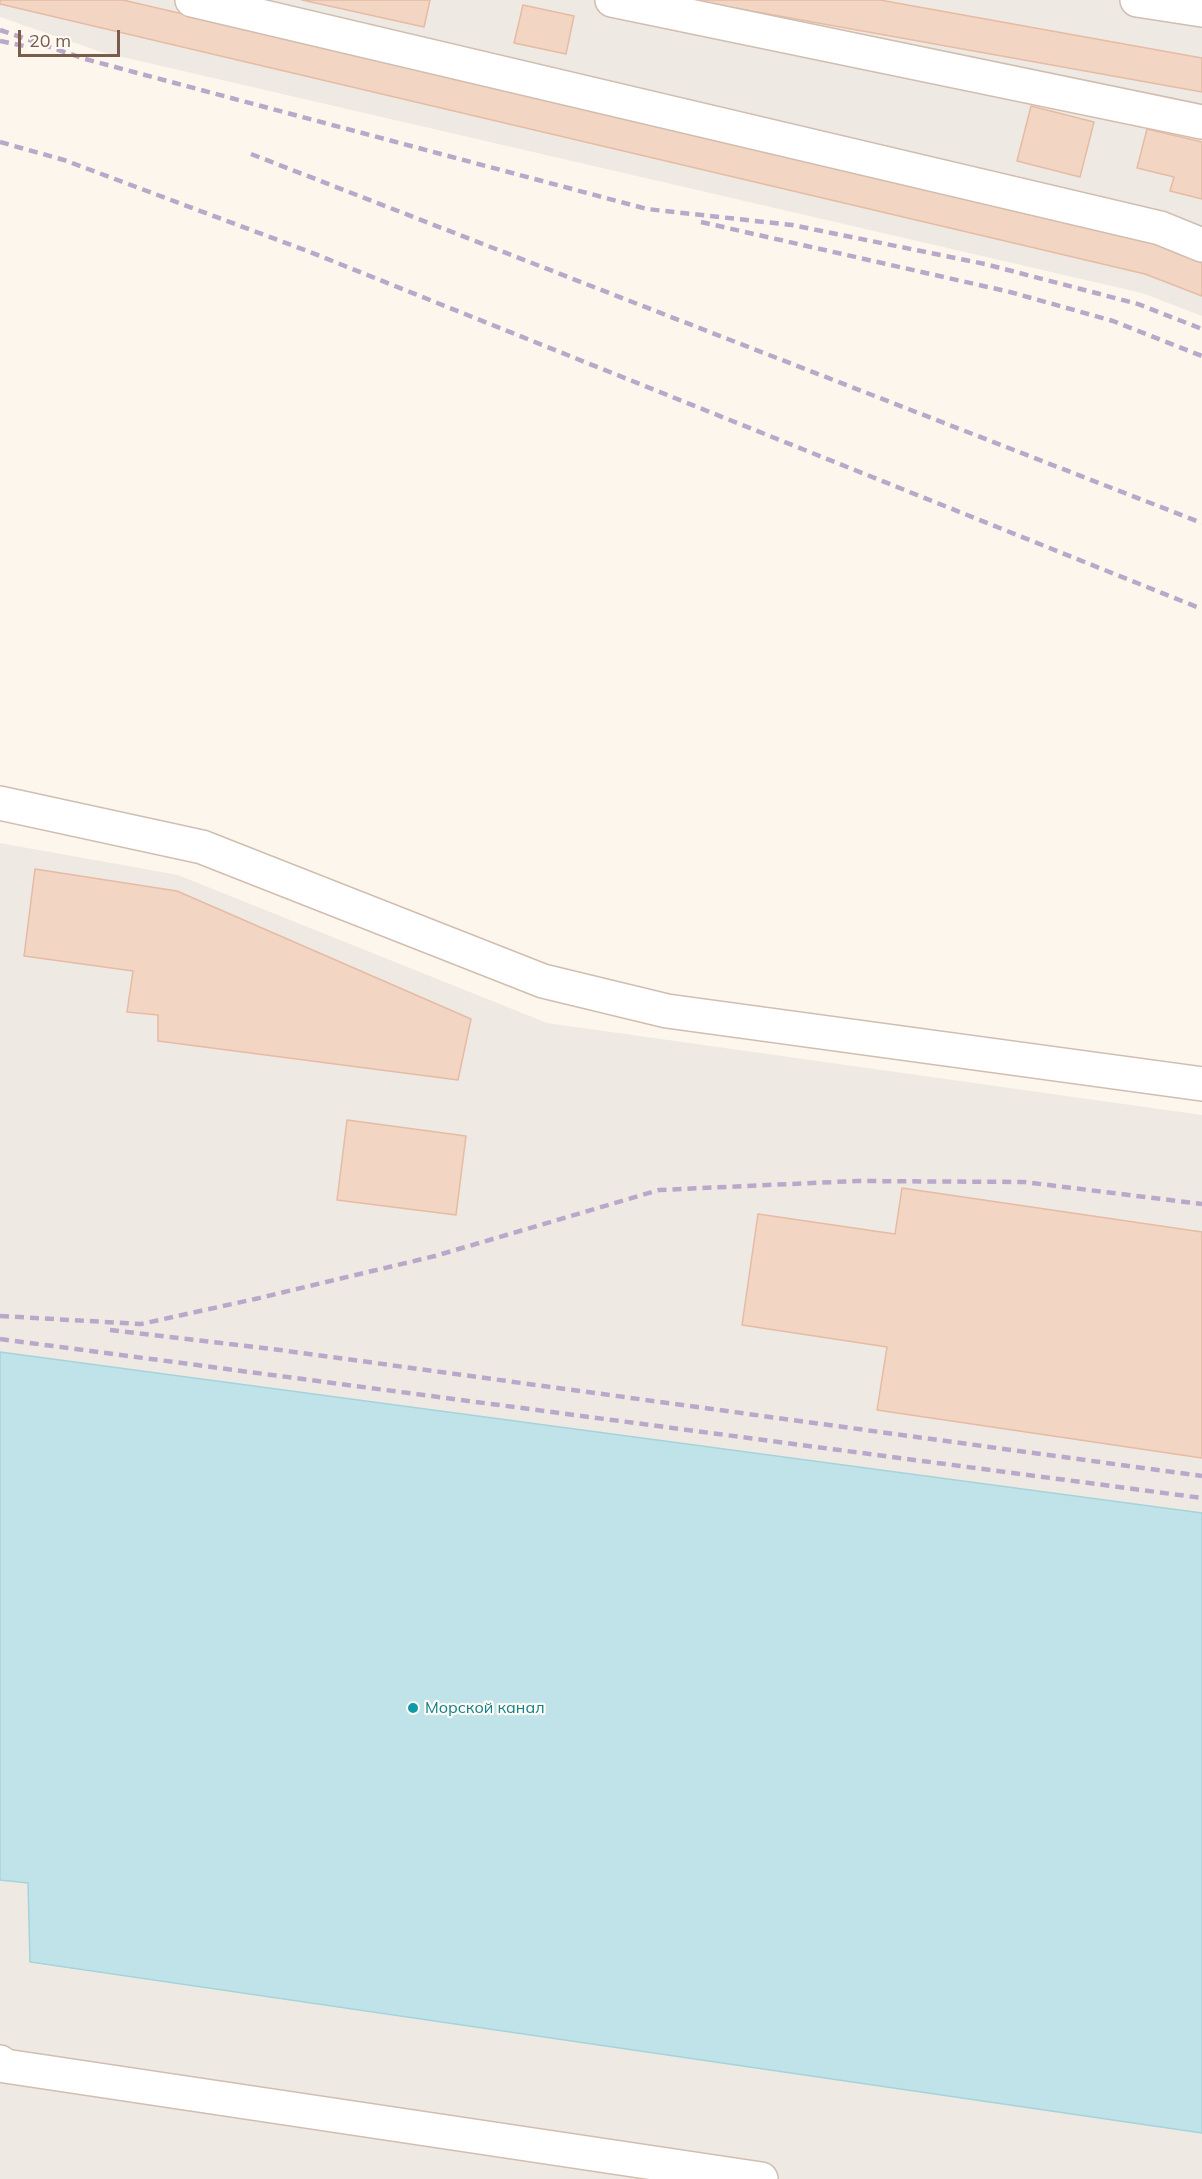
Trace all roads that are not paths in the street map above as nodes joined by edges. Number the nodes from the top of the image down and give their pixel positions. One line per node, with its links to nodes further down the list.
1 (192, 0): 6 (lane)
2 (612, 0): 5 (lane)
3 (1137, 0): 4 (lane)
4 (1202, 10)
5 (1202, 122)
6 (1202, 244)
7 (0, 803): 8 (lane)
8 (1202, 1084)
9 (0, 2062): 10 (lane)
10 (761, 2179)

